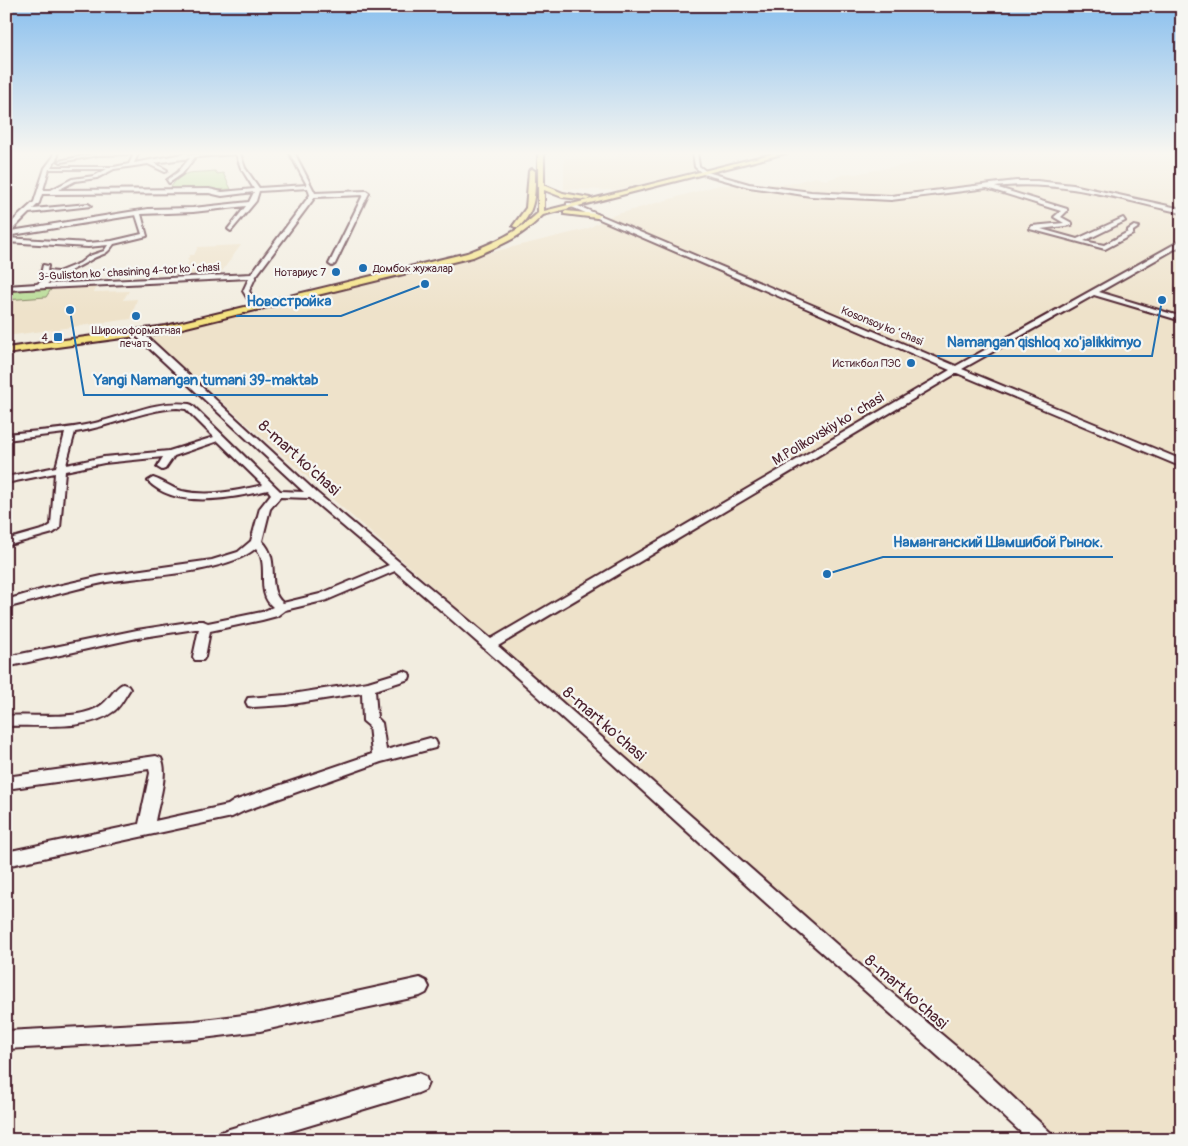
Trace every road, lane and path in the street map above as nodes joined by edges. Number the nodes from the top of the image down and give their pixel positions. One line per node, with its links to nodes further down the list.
1 (33, 205): 16 (street)
2 (162, 205): 15 (street)
3 (236, 205): 15 (street)
4 (249, 205): 24 (street)
5 (305, 205): 33 (street)
6 (360, 205): 30 (street)
7 (530, 205): 20 (main road)
8 (541, 205): 18 (main road)
9 (570, 205): 18 (main road)
10 (573, 205): 21 (street, Kosonsoy koʻchasi)
11 (592, 205): 42 (street, Kosonsoy koʻchasi)
12 (1047, 205): 27 (street)
13 (1156, 205): 17 (street)
14 (88, 206): 16 (street)
15 (154, 210): 19 (street)
16 (27, 211): 25 (street)
17 (1182, 211)
18 (541, 212): 20 (main road); 21 (main road); 39 (main road)
19 (138, 213): 25 (street); 29 (street)
20 (529, 213): 37 (main road)
21 (597, 216): 42 (street, Kosonsoy koʻchasi)
22 (1123, 220): 27 (street)
23 (1136, 227): 27 (street)
24 (231, 229)
25 (6, 234)
26 (6, 240): 29 (street)
27 (1078, 241)
28 (1182, 242): 36 (street, M.Polikovskiy koʻchasi)
29 (112, 243): 32 (street)
30 (332, 264)
31 (45, 266): 32 (street)
32 (58, 274): 34 (street)
33 (253, 276): 34 (street, 3-Guliston koʻchasining 4-tor koʻchasi); 37 (street)
34 (38, 287): 35 (street, 3-Guliston koʻchasining 4-tor koʻchasi)
35 (6, 288)
36 (1092, 292): 38 (street); 42 (street, M.Polikovskiy koʻchasi)
37 (253, 303): 40 (main road)
38 (1182, 319)
39 (139, 334): 41 (main road); 54 (street, 8-mart ko'chasi)
40 (6, 345)
41 (6, 351)
42 (961, 367): 47 (street, Kosonsoy koʻchasi); 48 (street, Kosonsoy koʻchasi); 61 (street, M.Polikovskiy koʻchasi)
43 (71, 430): 44 (street); 45 (street); 50 (street)
44 (6, 437)
45 (219, 438): 46 (street); 53 (street)
46 (170, 454): 49 (street); 50 (street)
47 (1182, 456)
48 (1182, 464)
49 (162, 467)
50 (59, 468): 51 (street); 56 (street)
51 (6, 480)
52 (153, 481): 53 (street)
53 (273, 490): 54 (street); 55 (street)
54 (313, 495): 57 (street, 8-mart ko'chasi)
55 (256, 542): 58 (street); 59 (street)
56 (6, 543)
57 (396, 566): 59 (street); 61 (street, 8-mart ko'chasi)
58 (6, 604)
59 (281, 607): 60 (street)
60 (205, 628): 62 (street); 63 (street)
61 (490, 645): 78 (street, 8-mart ko'chasi)
62 (198, 657)
63 (6, 662)
64 (404, 676): 65 (street)
65 (368, 688): 67 (street); 70 (street)
66 (123, 689): 68 (street)
67 (253, 702)
68 (6, 721)
69 (430, 744): 70 (street)
70 (380, 757): 72 (street)
71 (6, 783): 72 (street)
72 (146, 829): 73 (street)
73 (6, 859)
74 (420, 987): 75 (street)
75 (6, 1040)
76 (418, 1083): 77 (street)
77 (226, 1140)
78 (1044, 1140)

